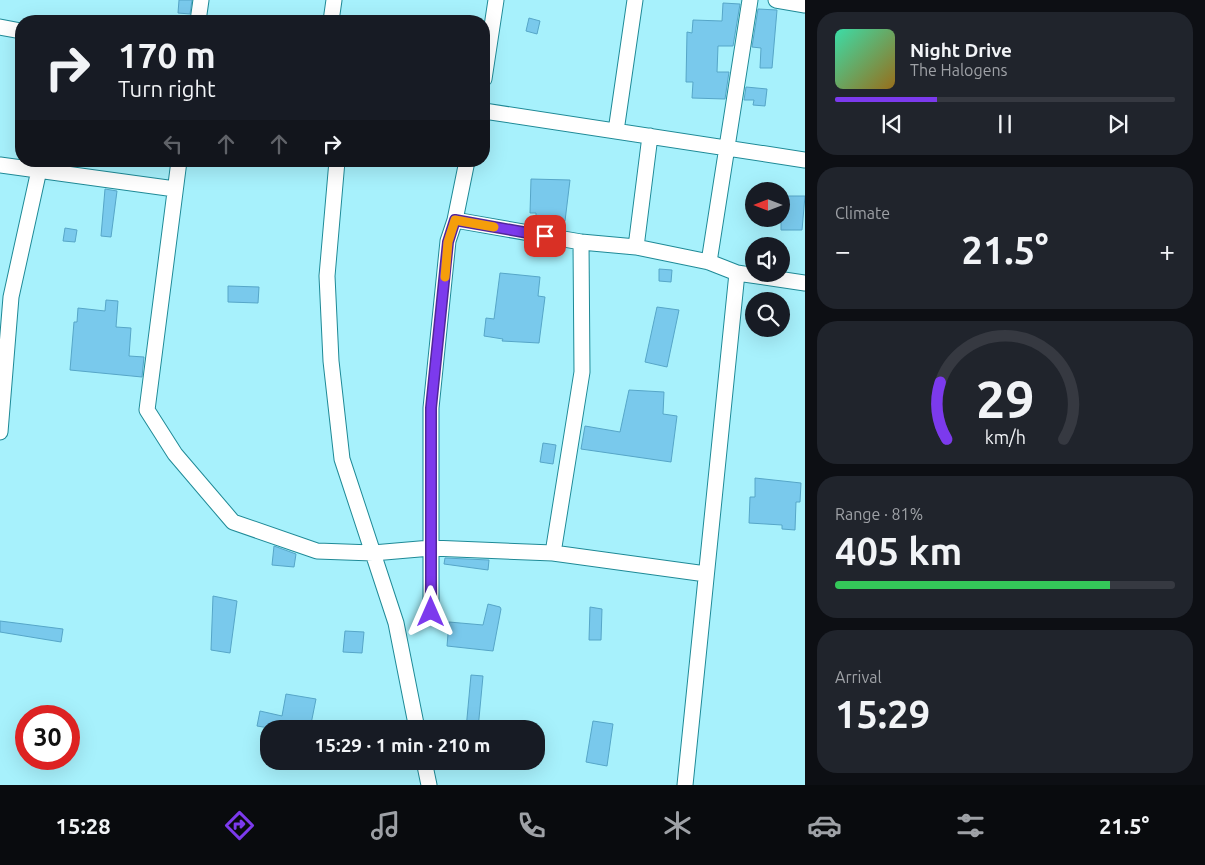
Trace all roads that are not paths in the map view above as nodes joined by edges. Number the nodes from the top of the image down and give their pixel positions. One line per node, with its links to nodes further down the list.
1 (201, 0): 8 (street)
2 (334, 0): 9 (street)
3 (496, 0): 12 (street)
4 (635, 0): 14 (street)
5 (750, 0): 16 (street)
6 (776, 0): 7 (street)
7 (805, 5)
8 (199, 15)
9 (332, 15)
10 (0, 27): 11 (street)
11 (15, 30)
12 (490, 40)
13 (490, 112): 14 (street)
14 (616, 131): 15 (street)
15 (650, 136): 16 (street); 28 (street)
16 (725, 148): 17 (street); 29 (street)
17 (805, 160)
18 (0, 165): 19 (street)
19 (15, 167)
20 (16, 167): 24 (street)
21 (178, 167): 25 (street)
22 (336, 167): 35 (street)
23 (466, 167): 26 (street)
24 (39, 170): 25 (street); 32 (street)
25 (175, 189): 35 (street)
26 (455, 220): 27 (street); 34 (street)
27 (581, 242): 28 (street); 36 (street)
28 (636, 247): 29 (street)
29 (709, 262): 30 (street)
30 (737, 273): 31 (street); 37 (street)
31 (805, 283)
32 (5, 297): 33 (street)
33 (0, 432)
34 (431, 548): 35 (street); 36 (street); 38 (street)
35 (373, 553): 39 (street)
36 (553, 553): 37 (street)
37 (706, 574): 42 (street)
38 (431, 612)
39 (416, 720)
40 (426, 770): 41 (street)
41 (429, 785)
42 (684, 785)

